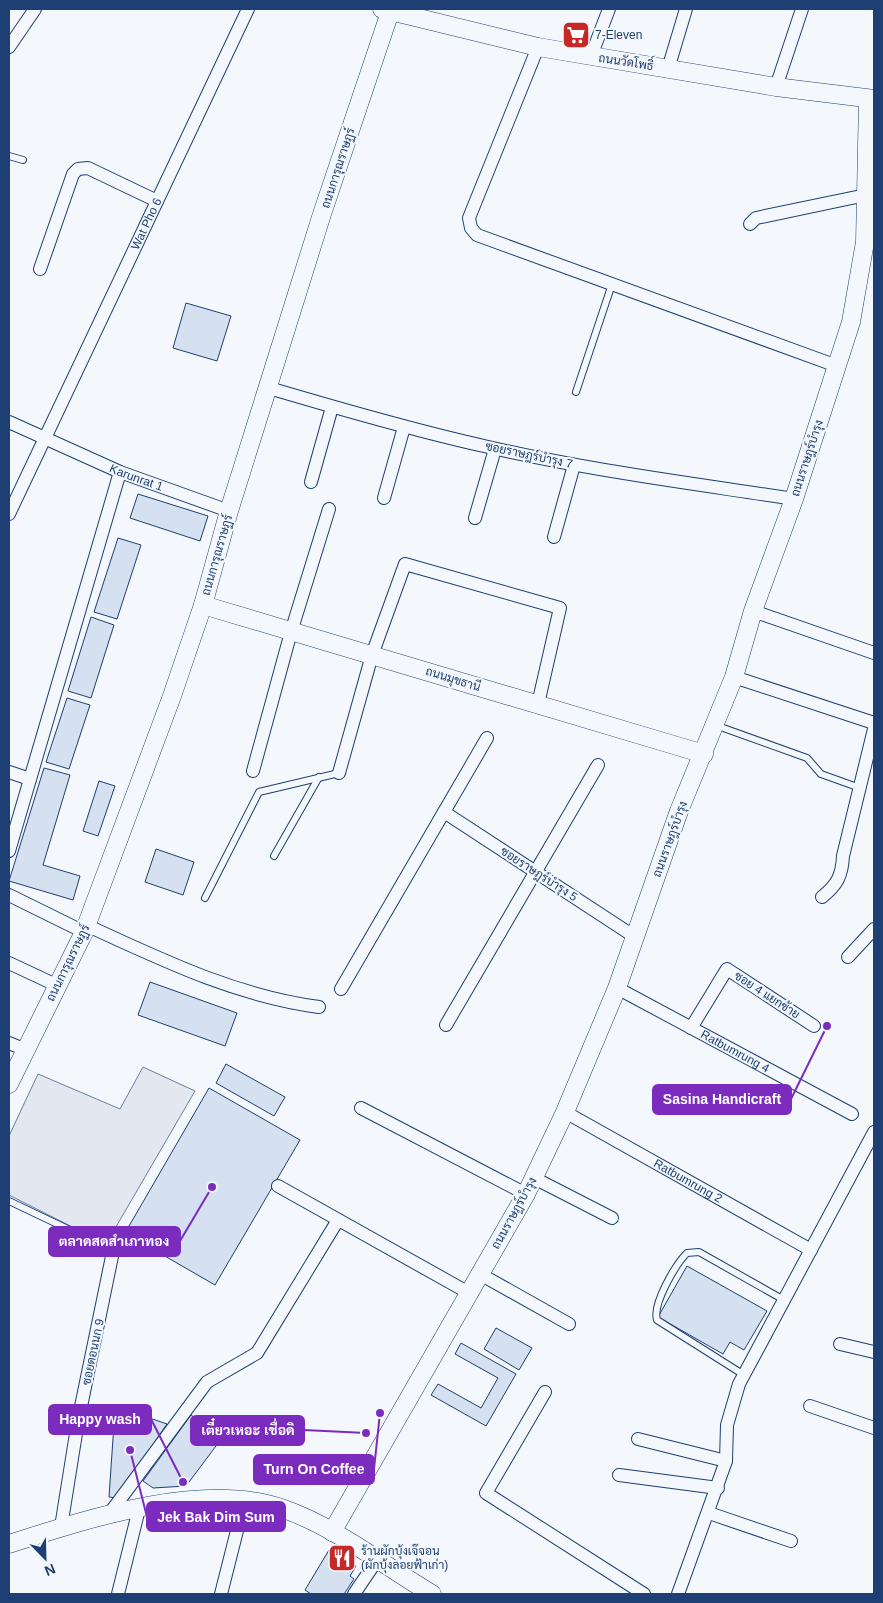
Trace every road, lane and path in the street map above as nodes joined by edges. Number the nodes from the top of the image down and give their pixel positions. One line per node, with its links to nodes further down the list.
1 (35, 9): 7 (street)
2 (248, 9): 16 (street, Wat Pho 6)
3 (609, 9): 9 (street)
4 (686, 9): 10 (street)
5 (802, 9): 11 (street)
6 (397, 11): 8 (street, ถนนวัดโพธิ์); 22 (street, ถนนการุณราษฏร์)
7 (9, 47)
8 (538, 47): 9 (street, ถนนวัดโพธิ์); 20 (street)
9 (591, 56): 10 (street, ถนนวัดโพธิ์)
10 (668, 69): 11 (street, ถนนวัดโพธิ์)
11 (776, 87): 12 (street, ถนนวัดโพธิ์)
12 (871, 99): 15 (street, ถนนราษฎร์บำรุง)
13 (9, 156): 14 (lane)
14 (23, 160)
15 (866, 195): 17 (street); 18 (street, ถนนราษฎร์บำรุง)
16 (157, 201): 19 (street); 27 (street, Wat Pho 6)
17 (750, 224)
18 (869, 252): 21 (street, ถนนราษฎร์บำรุง)
19 (40, 269)
20 (612, 284): 21 (street); 23 (lane)
21 (838, 366): 33 (street, ถนนราษฎร์บำรุง)
22 (269, 388): 24 (street, ซอยราษฎร์บำรุง 7); 35 (street, ถนนการุณราษฏร์)
23 (576, 392)
24 (332, 407): 26 (street, ซอยราษฎร์บำรุง 7); 31 (street)
25 (9, 422): 27 (street, Karunrat 1)
26 (404, 427): 28 (street, ซอยราษฎร์บำรุง 7); 32 (street)
27 (45, 438): 30 (street, Karunrat 1); 36 (street, Wat Pho 6)
28 (495, 449): 29 (street, ซอยราษฎร์บำรุง 7); 37 (street)
29 (574, 465): 33 (street, ซอยราษฎร์บำรุง 7); 38 (street)
30 (120, 472): 35 (street, Karunrat 1); 56 (street)
31 (311, 482)
32 (384, 498)
33 (794, 499): 40 (street, ถนนราษฎร์บำรุง)
34 (329, 509): 41 (street)
35 (229, 511): 39 (street, ถนนการุณราษฏร์)
36 (9, 514)
37 (474, 518)
38 (554, 537)
39 (202, 605): 41 (street, ถนนมุขธานี); 65 (street, ถนนการุณราษฏร์)
40 (753, 611): 42 (street); 44 (street, ถนนราษฎร์บำรุง)
41 (291, 632): 43 (street, ถนนมุขธานี); 52 (street)
42 (874, 653)
43 (372, 655): 45 (street, ถนนมุขธานี); 45 (street); 54 (street)
44 (734, 677): 46 (street); 47 (street, ถนนราษฎร์บำรุง)
45 (538, 704): 50 (street, ถนนมุขธานี)
46 (874, 723)
47 (715, 725): 50 (street, ถนนราษฎร์บำรุง); 57 (lane)
48 (874, 729): 57 (street)
49 (487, 738): 58 (street)
50 (704, 754): 67 (street, ถนนราษฎร์บำรุง)
51 (598, 765): 61 (street)
52 (253, 771)
53 (9, 772): 56 (street)
54 (340, 773): 55 (lane)
55 (319, 777): 60 (lane); 64 (lane)
56 (30, 778): 59 (street)
57 (860, 788): 63 (street)
58 (444, 812): 61 (street, ซอยราษฎร์บำรุง 5); 71 (street)
59 (9, 851)
60 (274, 856)
61 (536, 872): 67 (street, ซอยราษฎร์บำรุง 5); 74 (street)
62 (9, 895): 65 (street)
63 (822, 897)
64 (205, 898)
65 (85, 929): 70 (street, ถนนการุณราษฏร์); 73 (street)
66 (874, 929): 68 (street)
67 (635, 937): 72 (street, ถนนราษฎร์บำรุง)
68 (848, 957)
69 (9, 963): 70 (street)
70 (56, 985): 78 (street, ถนนการุณราษฏร์)
71 (341, 988)
72 (617, 988): 76 (street, Ratbumrung 4); 81 (street, ถนนราษฎร์บำรุง)
73 (319, 1008)
74 (446, 1025)
75 (814, 1026): 76 (street, ซอย 4 แยกซ้าย)
76 (690, 1028): 82 (street, Ratbumrung 4)
77 (9, 1043): 78 (street)
78 (26, 1050): 79 (street, ถนนการุณราษฏร์)
79 (9, 1084)
80 (361, 1108): 86 (street)
81 (565, 1112): 84 (street, ถนนราษฎร์บำรุง); 92 (street, Ratbumrung 2)
82 (852, 1114)
83 (874, 1132): 92 (street)
84 (534, 1178): 86 (street, ถนนราษฎร์บำรุง); 88 (street)
85 (278, 1186): 89 (street)
86 (526, 1194): 93 (street, ถนนราษฎร์บำรุง)
87 (9, 1202): 91 (lane)
88 (612, 1218)
89 (338, 1220): 94 (street); 110 (street)
90 (116, 1237): 91 (street, ซอยดอนนก 9)
91 (114, 1250): 111 (street, ซอยดอนนก 9)
92 (811, 1250): 95 (street)
93 (480, 1274): 94 (street, ถนนราษฎร์บำรุง); 96 (street)
94 (469, 1293): 112 (street, ถนนราษฎร์บำรุง)
95 (784, 1300): 99 (street); 99 (lane)
96 (568, 1324)
97 (840, 1344): 98 (street)
98 (874, 1352)
99 (744, 1375): 104 (street)
100 (545, 1392): 120 (street)
101 (810, 1406): 102 (street)
102 (874, 1428)
103 (638, 1439): 104 (street)
104 (726, 1461): 106 (street)
105 (618, 1475): 106 (street)
106 (718, 1488): 109 (street)
107 (245, 1500): 108 (street); 112 (street); 117 (street)
108 (138, 1509): 110 (street); 116 (street)
109 (709, 1513): 113 (street); 121 (street)
110 (107, 1517): 111 (street)
111 (62, 1527): 114 (street)
112 (332, 1532): 115 (street)
113 (791, 1541)
114 (9, 1544)
115 (377, 1560): 118 (street); 119 (street)
116 (118, 1594)
117 (221, 1594)
118 (354, 1594)
119 (432, 1594)
120 (644, 1594)
121 (678, 1594)

